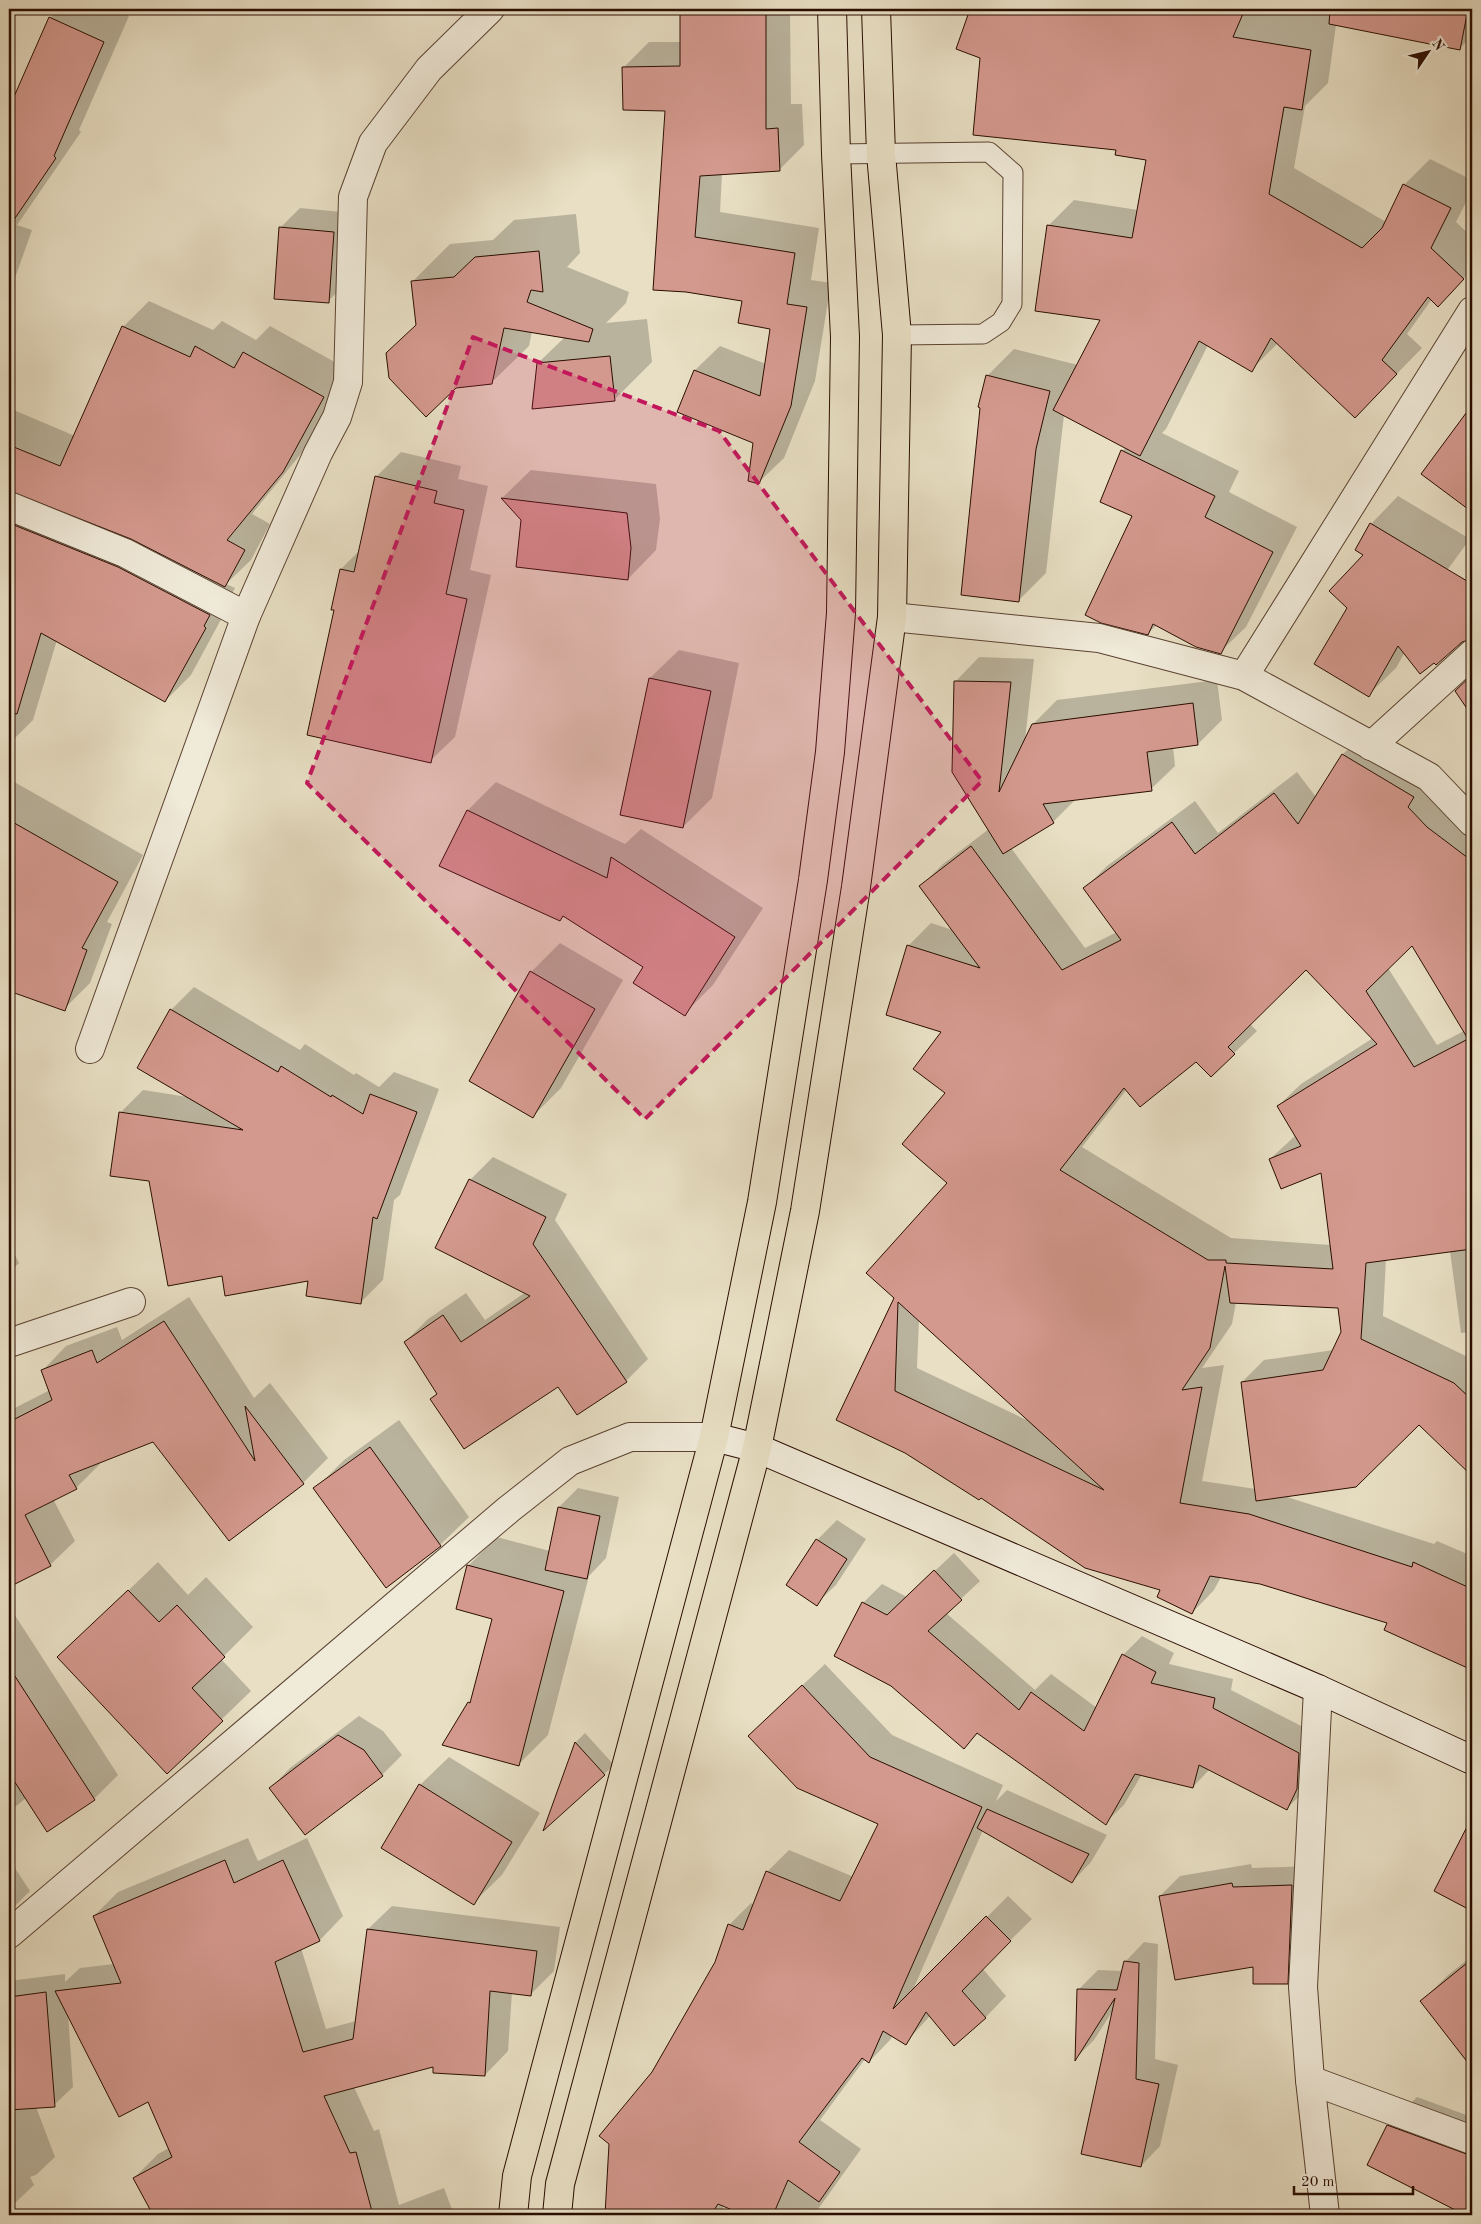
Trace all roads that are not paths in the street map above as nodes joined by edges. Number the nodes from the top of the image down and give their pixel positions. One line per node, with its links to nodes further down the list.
1 (490, 9): 9 (street)
2 (832, 9): 4 (main road)
3 (876, 9): 5 (main road)
4 (836, 154): 5 (lane); 18 (main road)
5 (880, 154): 7 (main road); 7 (lane)
6 (1472, 311): 12 (street)
7 (897, 335): 10 (main road)
8 (9, 506): 9 (street)
9 (246, 616): 15 (street)
10 (892, 617): 12 (street); 19 (main road)
11 (1472, 654): 13 (street)
12 (1244, 676): 13 (street)
13 (1371, 746): 14 (street)
14 (1472, 822)
15 (90, 1049)
16 (130, 1302): 17 (street)
17 (9, 1343)
18 (714, 1437): 19 (street); 22 (street); 25 (main road)
19 (758, 1448): 20 (street); 26 (main road)
20 (1318, 1689): 21 (street); 23 (street)
21 (1472, 1760)
22 (9, 1934)
23 (1310, 2080): 24 (street); 27 (street)
24 (1472, 2140)
25 (513, 2215)
26 (557, 2215)
27 (1325, 2215)

